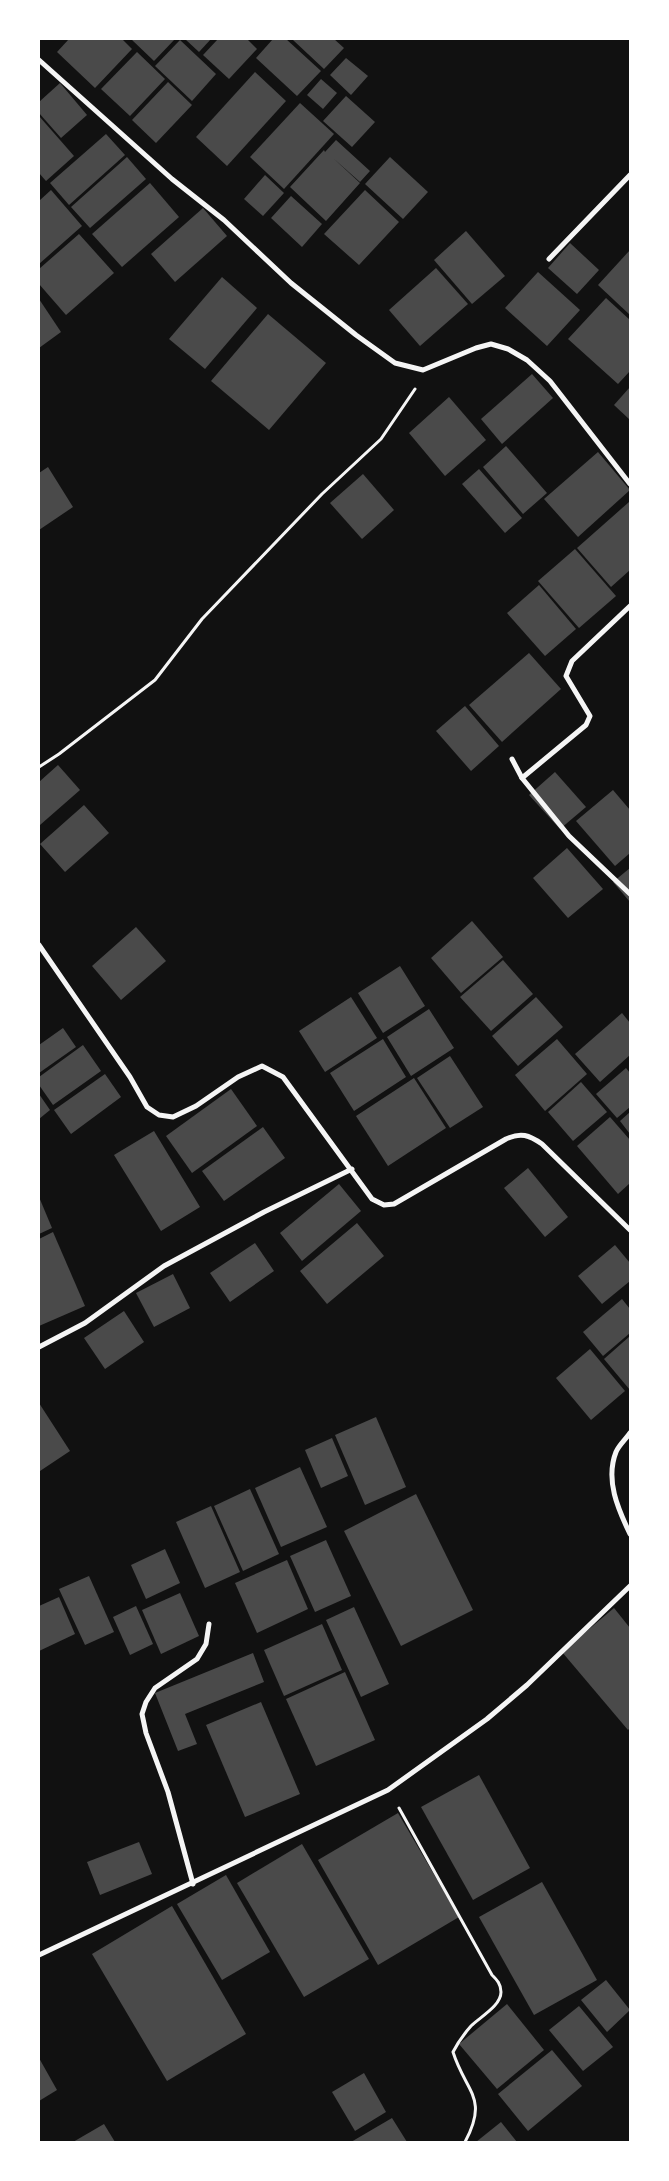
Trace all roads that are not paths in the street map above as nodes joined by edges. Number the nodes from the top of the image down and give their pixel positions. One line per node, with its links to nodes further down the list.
1 (39, 60): 4 (street)
2 (630, 175): 3 (street)
3 (549, 259)
4 (630, 484)
5 (630, 606): 7 (street)
6 (512, 759): 7 (street)
7 (522, 778): 8 (street)
8 (630, 894)
9 (39, 945): 10 (street)
10 (352, 1169): 11 (street); 12 (street)
11 (630, 1230)
12 (39, 1347)
13 (630, 1433): 14 (street)
14 (630, 1534)
15 (630, 1586): 17 (street)
16 (209, 1624): 17 (street)
17 (193, 1884): 18 (street)
18 (39, 1955)

